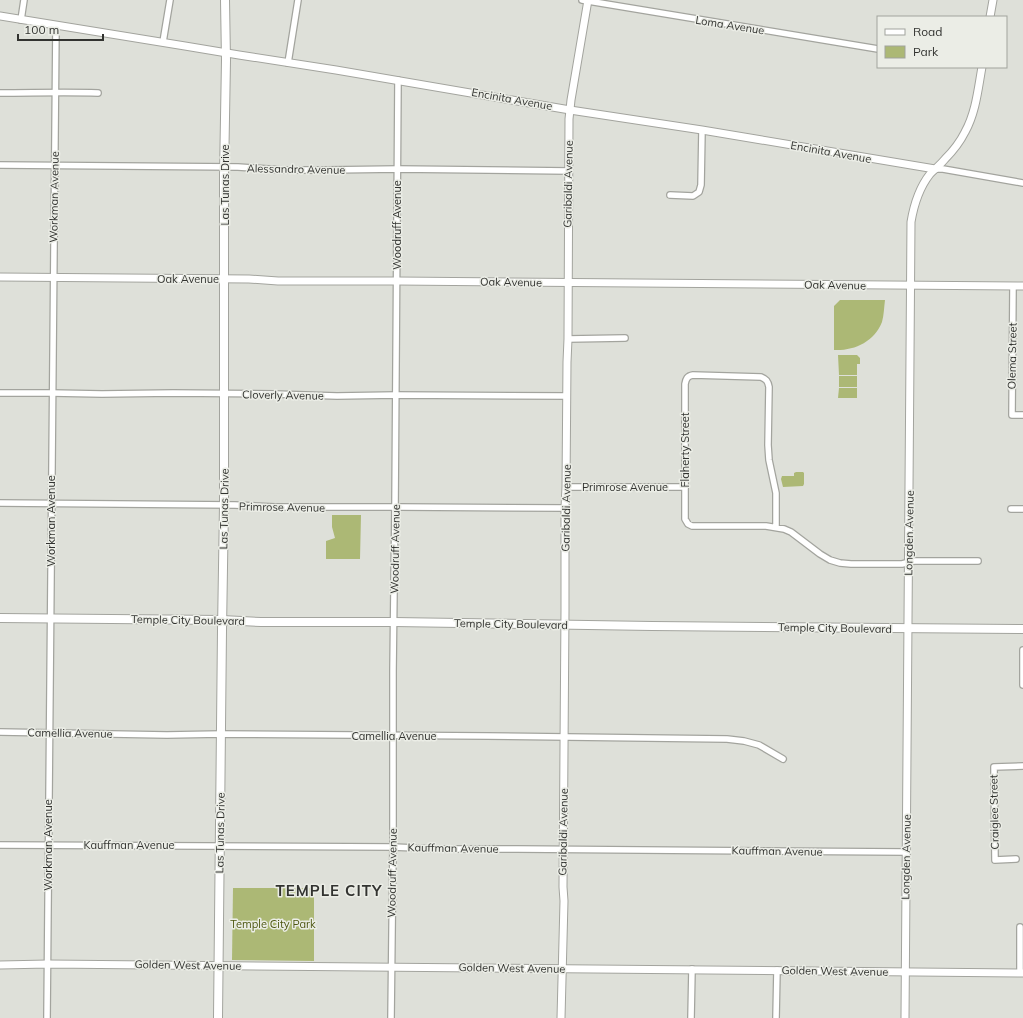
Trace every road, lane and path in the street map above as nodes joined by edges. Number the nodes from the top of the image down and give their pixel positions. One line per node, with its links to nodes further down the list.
1 (24, 0): 9 (street)
2 (170, 0): 11 (street)
3 (225, 0): 13 (main road, Las Tunas Drive)
4 (298, 0): 14 (street)
5 (586, 0): 12 (street, Loma Avenue); 20 (street, Garibaldi Avenue)
6 (993, 0): 8 (street)
7 (0, 16): 9 (street, Encinita Avenue)
8 (990, 16)
9 (21, 20): 10 (street, Encinita Avenue)
10 (56, 25): 11 (street, Encinita Avenue); 18 (street, Workman Avenue)
11 (163, 42): 13 (street, Encinita Avenue)
12 (877, 49)
13 (226, 53): 14 (street, Encinita Avenue); 24 (main road, Las Tunas Drive)
14 (288, 63): 16 (street, Encinita Avenue)
15 (982, 68): 26 (street, Longden Avenue)
16 (398, 80): 20 (street, Encinita Avenue); 25 (street, Woodruff Avenue)
17 (0, 93): 18 (street)
18 (55, 93): 19 (street); 23 (street, Workman Avenue)
19 (98, 93)
20 (570, 110): 21 (street, Encinita Avenue); 27 (street, Garibaldi Avenue)
21 (702, 130): 26 (street, Encinita Avenue); 29 (street)
22 (0, 166): 23 (street, Alessandro Avenue)
23 (55, 166): 24 (street, Alessandro Avenue); 31 (street, Workman Avenue)
24 (225, 168): 25 (street, Alessandro Avenue); 32 (main road, Las Tunas Drive)
25 (398, 169): 27 (street, Alessandro Avenue); 33 (street, Woodruff Avenue)
26 (936, 169): 28 (street, Encinita Avenue); 35 (street, Longden Avenue)
27 (569, 171): 34 (street, Garibaldi Avenue)
28 (1023, 183)
29 (670, 195)
30 (0, 277): 31 (street, Oak Avenue)
31 (53, 278): 32 (street, Oak Avenue); 41 (street, Workman Avenue)
32 (225, 279): 33 (street, Oak Avenue); 42 (main road, Las Tunas Drive)
33 (397, 281): 34 (street, Oak Avenue); 43 (street, Woodruff Avenue)
34 (568, 282): 35 (street, Oak Avenue); 38 (street, Garibaldi Avenue)
35 (911, 285): 36 (street, Oak Avenue); 57 (street, Longden Avenue)
36 (1013, 286): 37 (street, Oak Avenue); 45 (street, Olema Street)
37 (1023, 286)
38 (568, 338): 39 (street); 44 (street, Garibaldi Avenue)
39 (625, 338)
40 (0, 393): 41 (street, Cloverly Avenue)
41 (52, 393): 42 (street, Cloverly Avenue); 49 (street, Workman Avenue)
42 (225, 394): 43 (street, Cloverly Avenue); 50 (main road, Las Tunas Drive)
43 (396, 395): 44 (street, Cloverly Avenue); 51 (street, Woodruff Avenue)
44 (567, 396): 46 (street, Garibaldi Avenue)
45 (1023, 416)
46 (566, 487): 47 (street, Primrose Avenue); 52 (street, Garibaldi Avenue)
47 (685, 487): 55 (street, Flaherty Street); 55 (street, Flaherty Street)
48 (0, 503): 49 (street, Primrose Avenue)
49 (51, 504): 50 (street, Primrose Avenue); 59 (street, Workman Avenue)
50 (224, 505): 51 (street, Primrose Avenue); 60 (main road, Las Tunas Drive)
51 (395, 507): 52 (street, Primrose Avenue); 61 (street, Woodruff Avenue)
52 (565, 508): 62 (street, Garibaldi Avenue)
53 (1011, 508): 54 (street)
54 (1023, 509)
55 (776, 527): 57 (street)
56 (978, 561): 57 (street)
57 (908, 562): 63 (street, Longden Avenue)
58 (0, 618): 59 (main road, Temple City Boulevard)
59 (50, 618): 60 (main road, Temple City Boulevard); 68 (street, Workman Avenue)
60 (222, 620): 61 (main road, Temple City Boulevard); 69 (main road, Las Tunas Drive)
61 (394, 622): 62 (main road, Temple City Boulevard); 70 (street, Woodruff Avenue)
62 (565, 625): 63 (main road, Temple City Boulevard); 71 (street, Garibaldi Avenue)
63 (907, 629): 64 (main road, Temple City Boulevard); 79 (street, Longden Avenue)
64 (1023, 629)
65 (1023, 650): 66 (street)
66 (1023, 685)
67 (0, 732): 68 (street, Camellia Avenue)
68 (49, 733): 69 (street, Camellia Avenue); 74 (street, Workman Avenue)
69 (221, 734): 70 (street, Camellia Avenue); 76 (main road, Las Tunas Drive)
70 (392, 736): 71 (street, Camellia Avenue); 77 (street, Woodruff Avenue)
71 (564, 737): 72 (street, Camellia Avenue); 78 (street, Garibaldi Avenue)
72 (783, 759)
73 (1023, 766): 80 (street, Craiglee Street)
74 (48, 844): 75 (street, Kauffman Avenue); 76 (street, Kauffman Avenue); 82 (street, Workman Avenue)
75 (0, 845)
76 (220, 846): 77 (street, Kauffman Avenue); 84 (main road, Las Tunas Drive)
77 (392, 847): 78 (street, Kauffman Avenue); 85 (street, Woodruff Avenue)
78 (563, 849): 79 (street, Kauffman Avenue); 86 (street, Garibaldi Avenue)
79 (906, 852): 89 (street, Longden Avenue)
80 (1016, 858)
81 (1020, 927): 90 (street)
82 (48, 964): 83 (street, Golden West Avenue); 84 (street, Golden West Avenue); 91 (street, Workman Avenue)
83 (0, 965)
84 (219, 966): 85 (street, Golden West Avenue); 92 (main road, Las Tunas Drive)
85 (391, 967): 86 (street, Golden West Avenue); 93 (street, Woodruff Avenue)
86 (562, 968): 87 (street, Golden West Avenue); 94 (street, Garibaldi Avenue)
87 (692, 969): 88 (street, Golden West Avenue); 95 (street)
88 (777, 970): 89 (street, Golden West Avenue); 96 (street)
89 (905, 972): 90 (street, Golden West Avenue); 97 (street, Longden Avenue)
90 (1022, 973)
91 (47, 1018)
92 (218, 1018)
93 (391, 1018)
94 (561, 1018)
95 (691, 1018)
96 (776, 1018)
97 (905, 1018)

